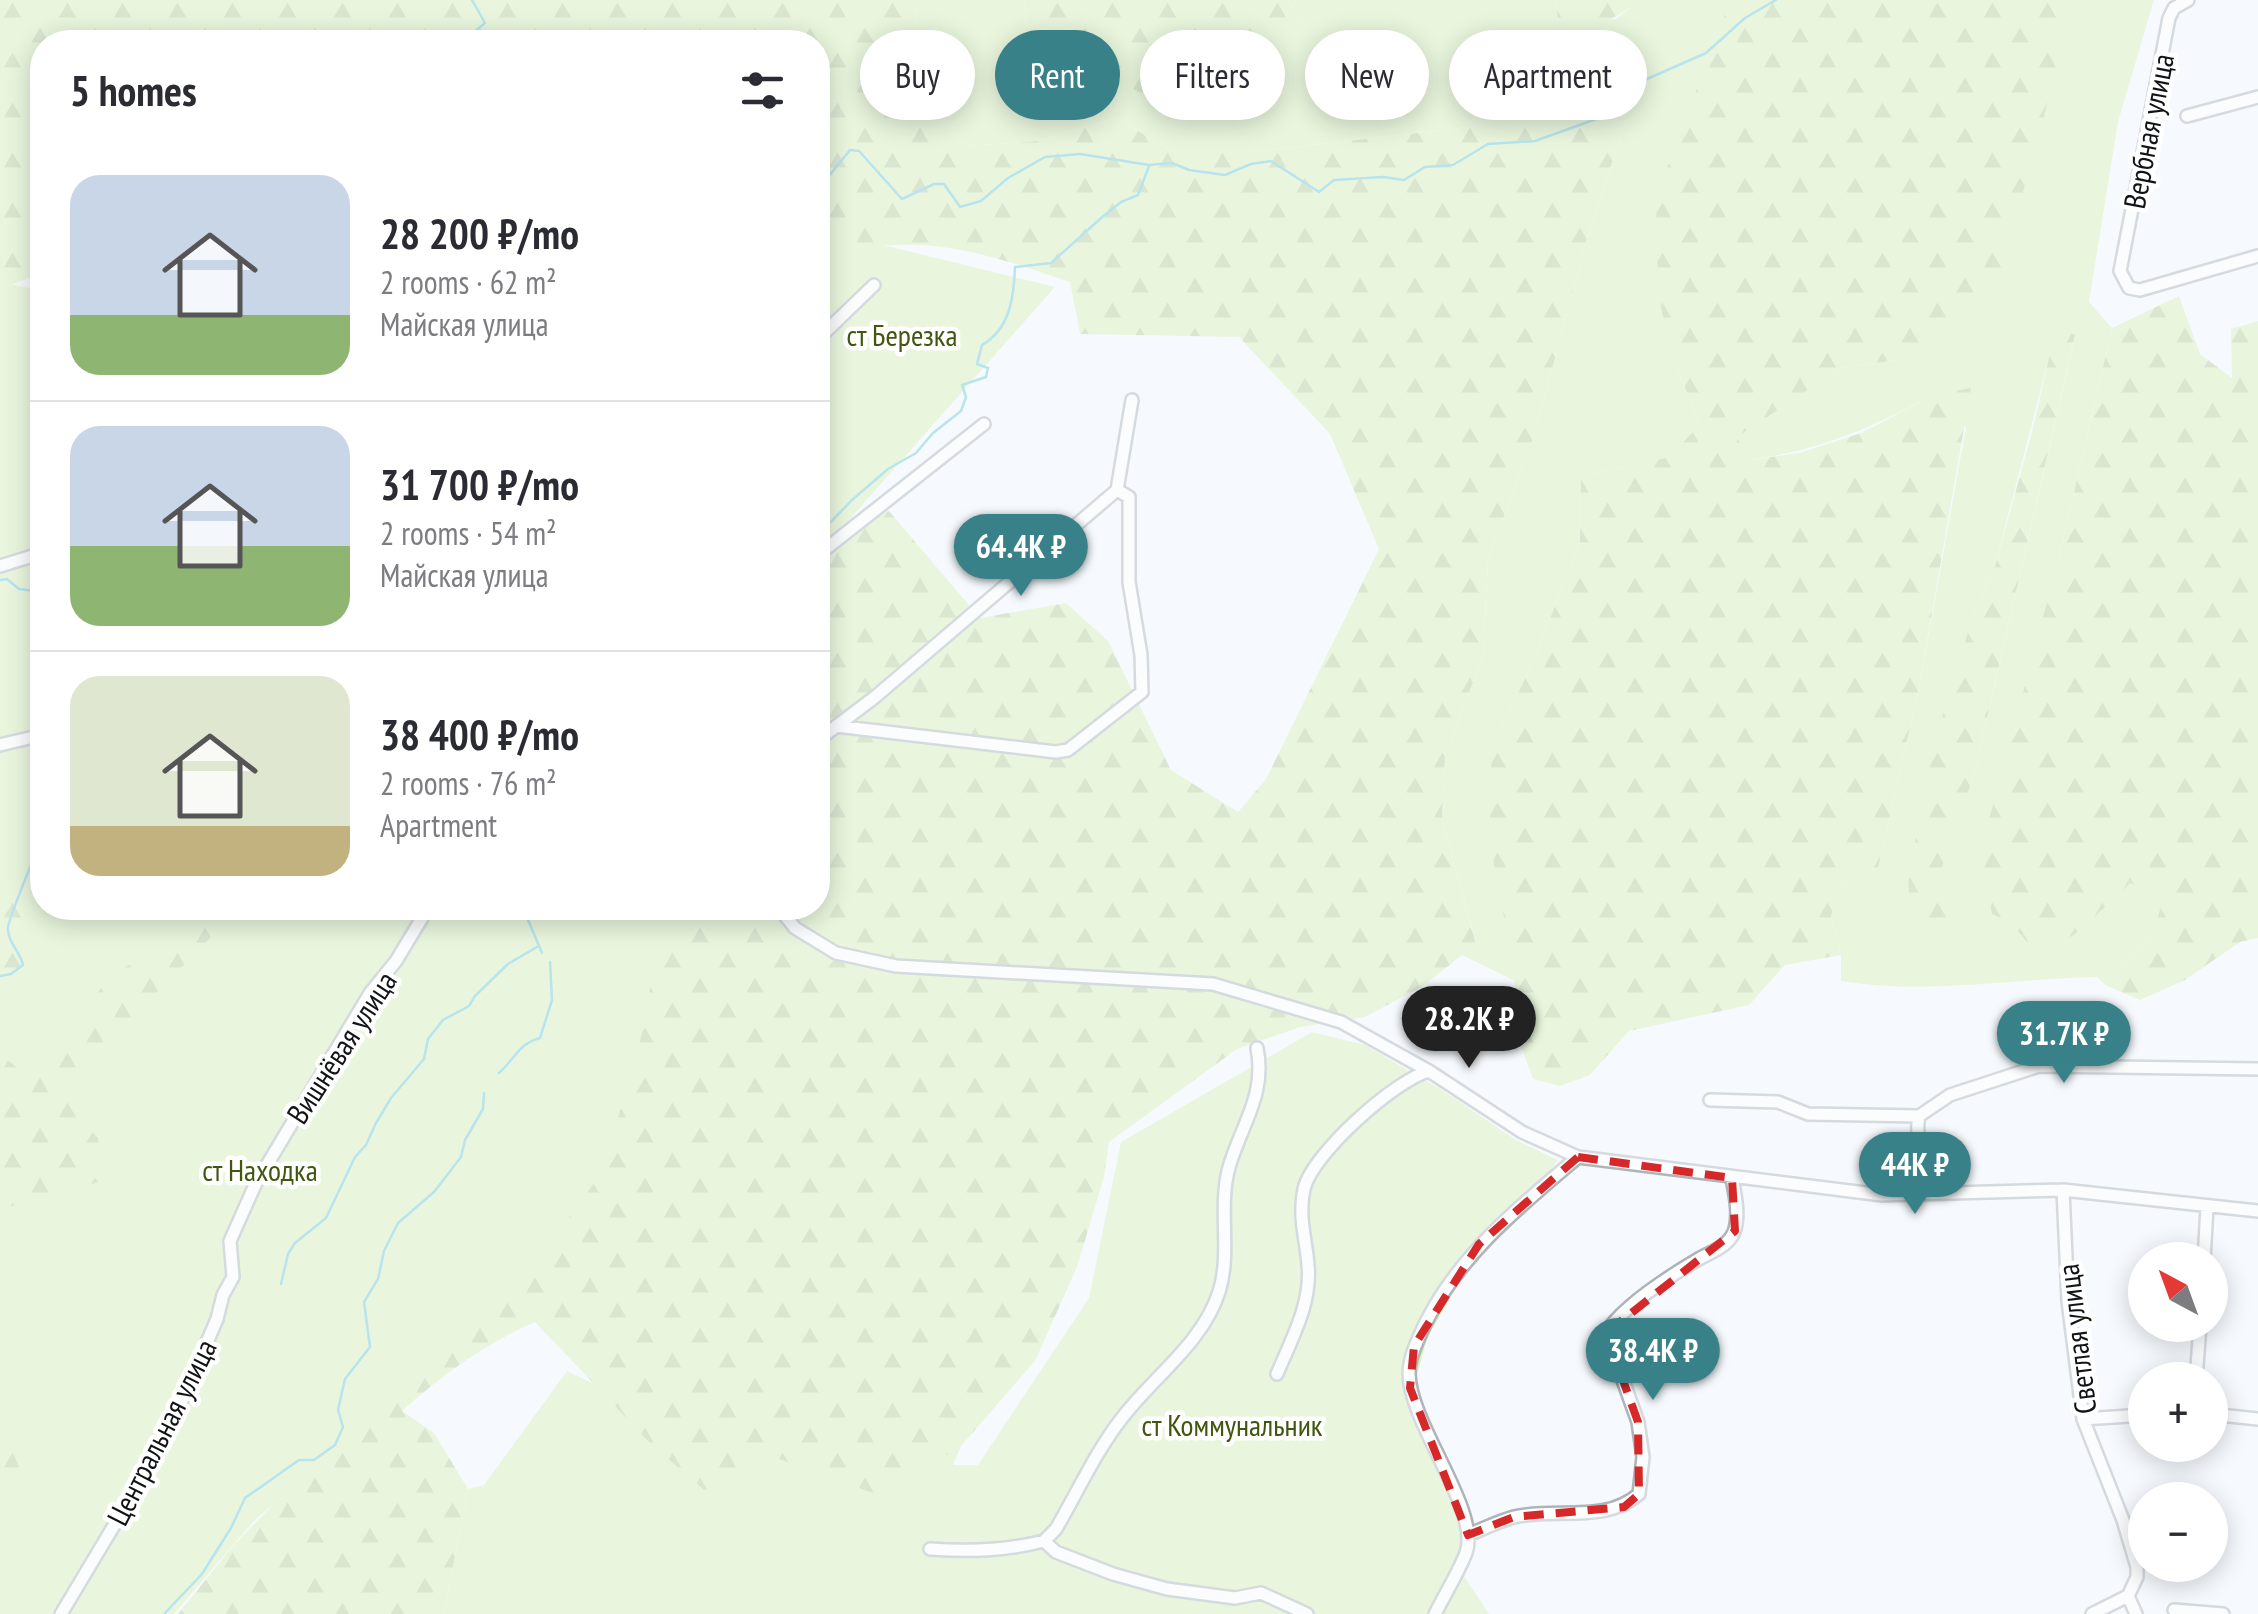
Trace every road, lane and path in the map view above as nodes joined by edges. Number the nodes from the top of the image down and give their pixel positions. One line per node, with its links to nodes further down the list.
1 (2188, 0): 4 (street, Вербная улица)
2 (2258, 96): 3 (street)
3 (2187, 116)
4 (2258, 256)
5 (874, 286): 6 (street)
6 (830, 328)
7 (1132, 400): 9 (street)
8 (984, 424): 10 (street)
9 (1116, 490): 13 (street); 13 (street)
10 (830, 546)
11 (30, 557): 12 (street)
12 (0, 566)
13 (836, 726): 14 (street)
14 (830, 731)
15 (30, 739): 16 (street)
16 (0, 745)
17 (421, 920): 30 (street, Вишнёвая улица)
18 (788, 920): 21 (street)
19 (1256, 1048): 38 (street)
20 (2258, 1069): 23 (street)
21 (1429, 1071): 24 (street); 32 (street)
22 (1710, 1100): 23 (street)
23 (1919, 1116): 27 (street)
24 (1578, 1157): 25 (street); 37 (street)
25 (1732, 1178): 27 (street); 37 (street)
26 (2063, 1190): 27 (street); 28 (street); 35 (street, Светлая улица)
27 (1945, 1193)
28 (2207, 1207): 29 (street); 31 (street)
29 (2258, 1210)
30 (230, 1241): 42 (street, Центральная улица)
31 (2205, 1242)
32 (1277, 1374)
33 (2128, 1416): 35 (street)
34 (2228, 1416): 36 (street)
35 (2083, 1419): 40 (street, Светлая улица)
36 (2258, 1419)
37 (1468, 1535): 44 (street)
38 (1044, 1541): 39 (street); 43 (street)
39 (930, 1549)
40 (2128, 1596): 45 (street); 46 (street)
41 (2174, 1610): 47 (street)
42 (62, 1614)
43 (1307, 1614)
44 (1436, 1614)
45 (2092, 1614)
46 (2136, 1614)
47 (2223, 1614)

